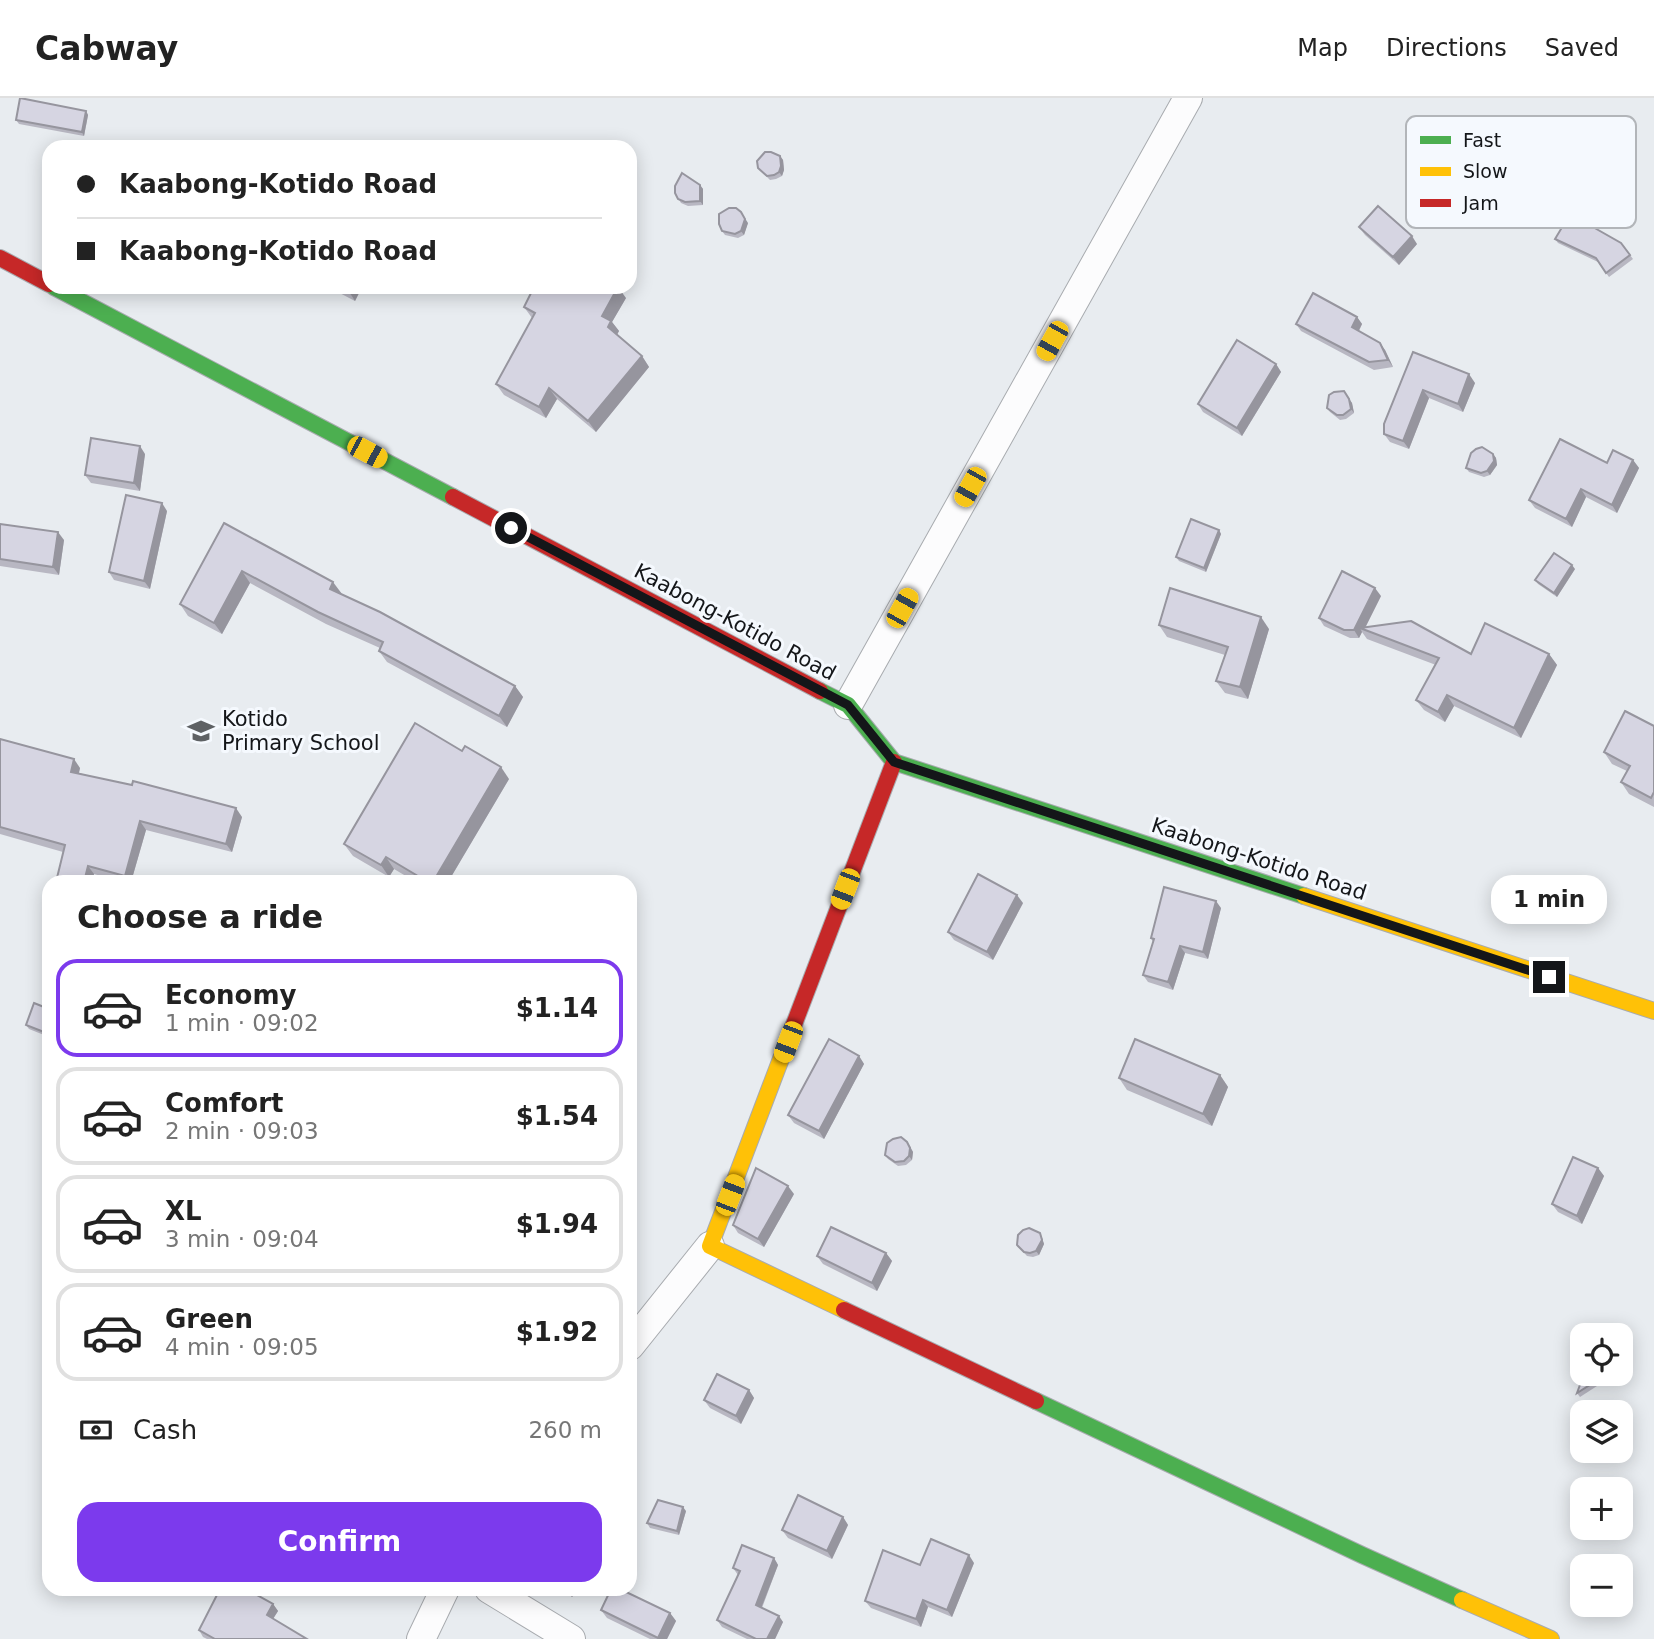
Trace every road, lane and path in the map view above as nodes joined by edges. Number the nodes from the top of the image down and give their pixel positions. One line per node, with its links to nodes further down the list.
1 (1188, 98): 5 (street)
2 (0, 258): 3 (main road)
3 (42, 280)
4 (67, 294): 5 (main road, Kaabong-Kotido Road)
5 (848, 705): 6 (main road, Kaabong-Kotido Road)
6 (894, 762): 7 (main road, Kaabong-Kotido Road); 8 (main road)
7 (1654, 1011)
8 (710, 1246): 9 (street); 14 (main road)
9 (637, 1337)
10 (442, 1596): 12 (street)
11 (500, 1596): 13 (street)
12 (421, 1639)
13 (571, 1639)
14 (1551, 1639)

